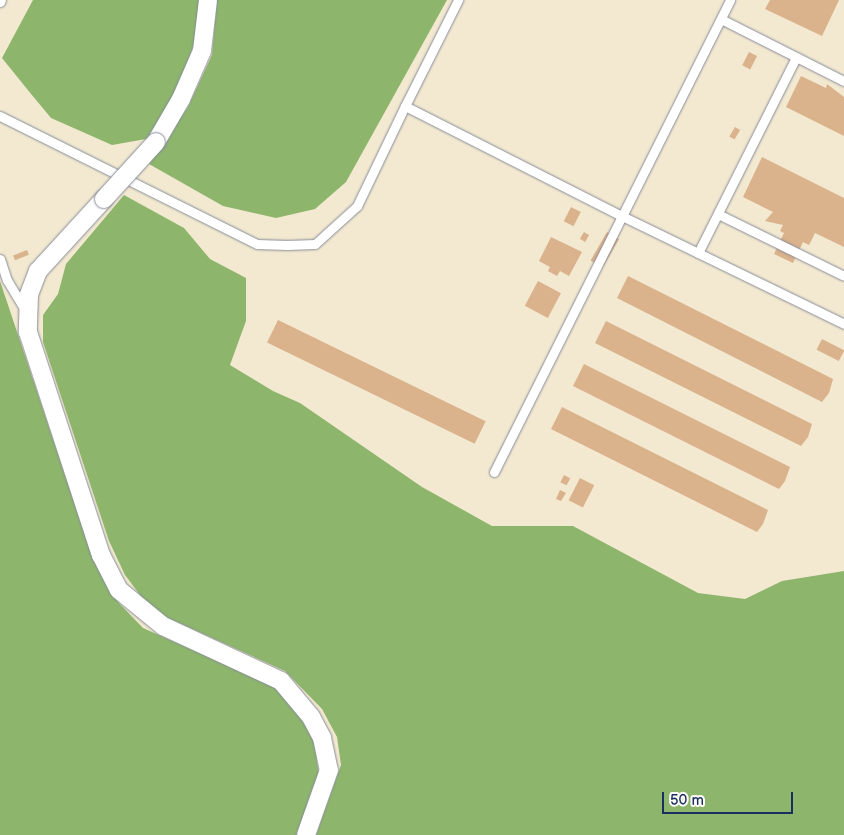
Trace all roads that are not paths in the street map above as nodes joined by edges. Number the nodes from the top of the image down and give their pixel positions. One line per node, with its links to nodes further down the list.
1 (208, 0): 14 (street, bridge)
2 (458, 0): 7 (lane)
3 (730, 0): 4 (lane)
4 (721, 19): 5 (lane); 10 (lane)
5 (796, 57): 6 (lane); 9 (lane)
6 (844, 81)
7 (405, 106): 8 (lane); 10 (lane)
8 (0, 116)
9 (718, 214): 11 (lane); 13 (lane)
10 (622, 216): 11 (lane); 16 (lane)
11 (698, 253): 15 (lane)
12 (0, 259): 14 (lane)
13 (844, 276)
14 (26, 312): 17 (street)
15 (843, 320)
16 (494, 472)
17 (306, 835)

